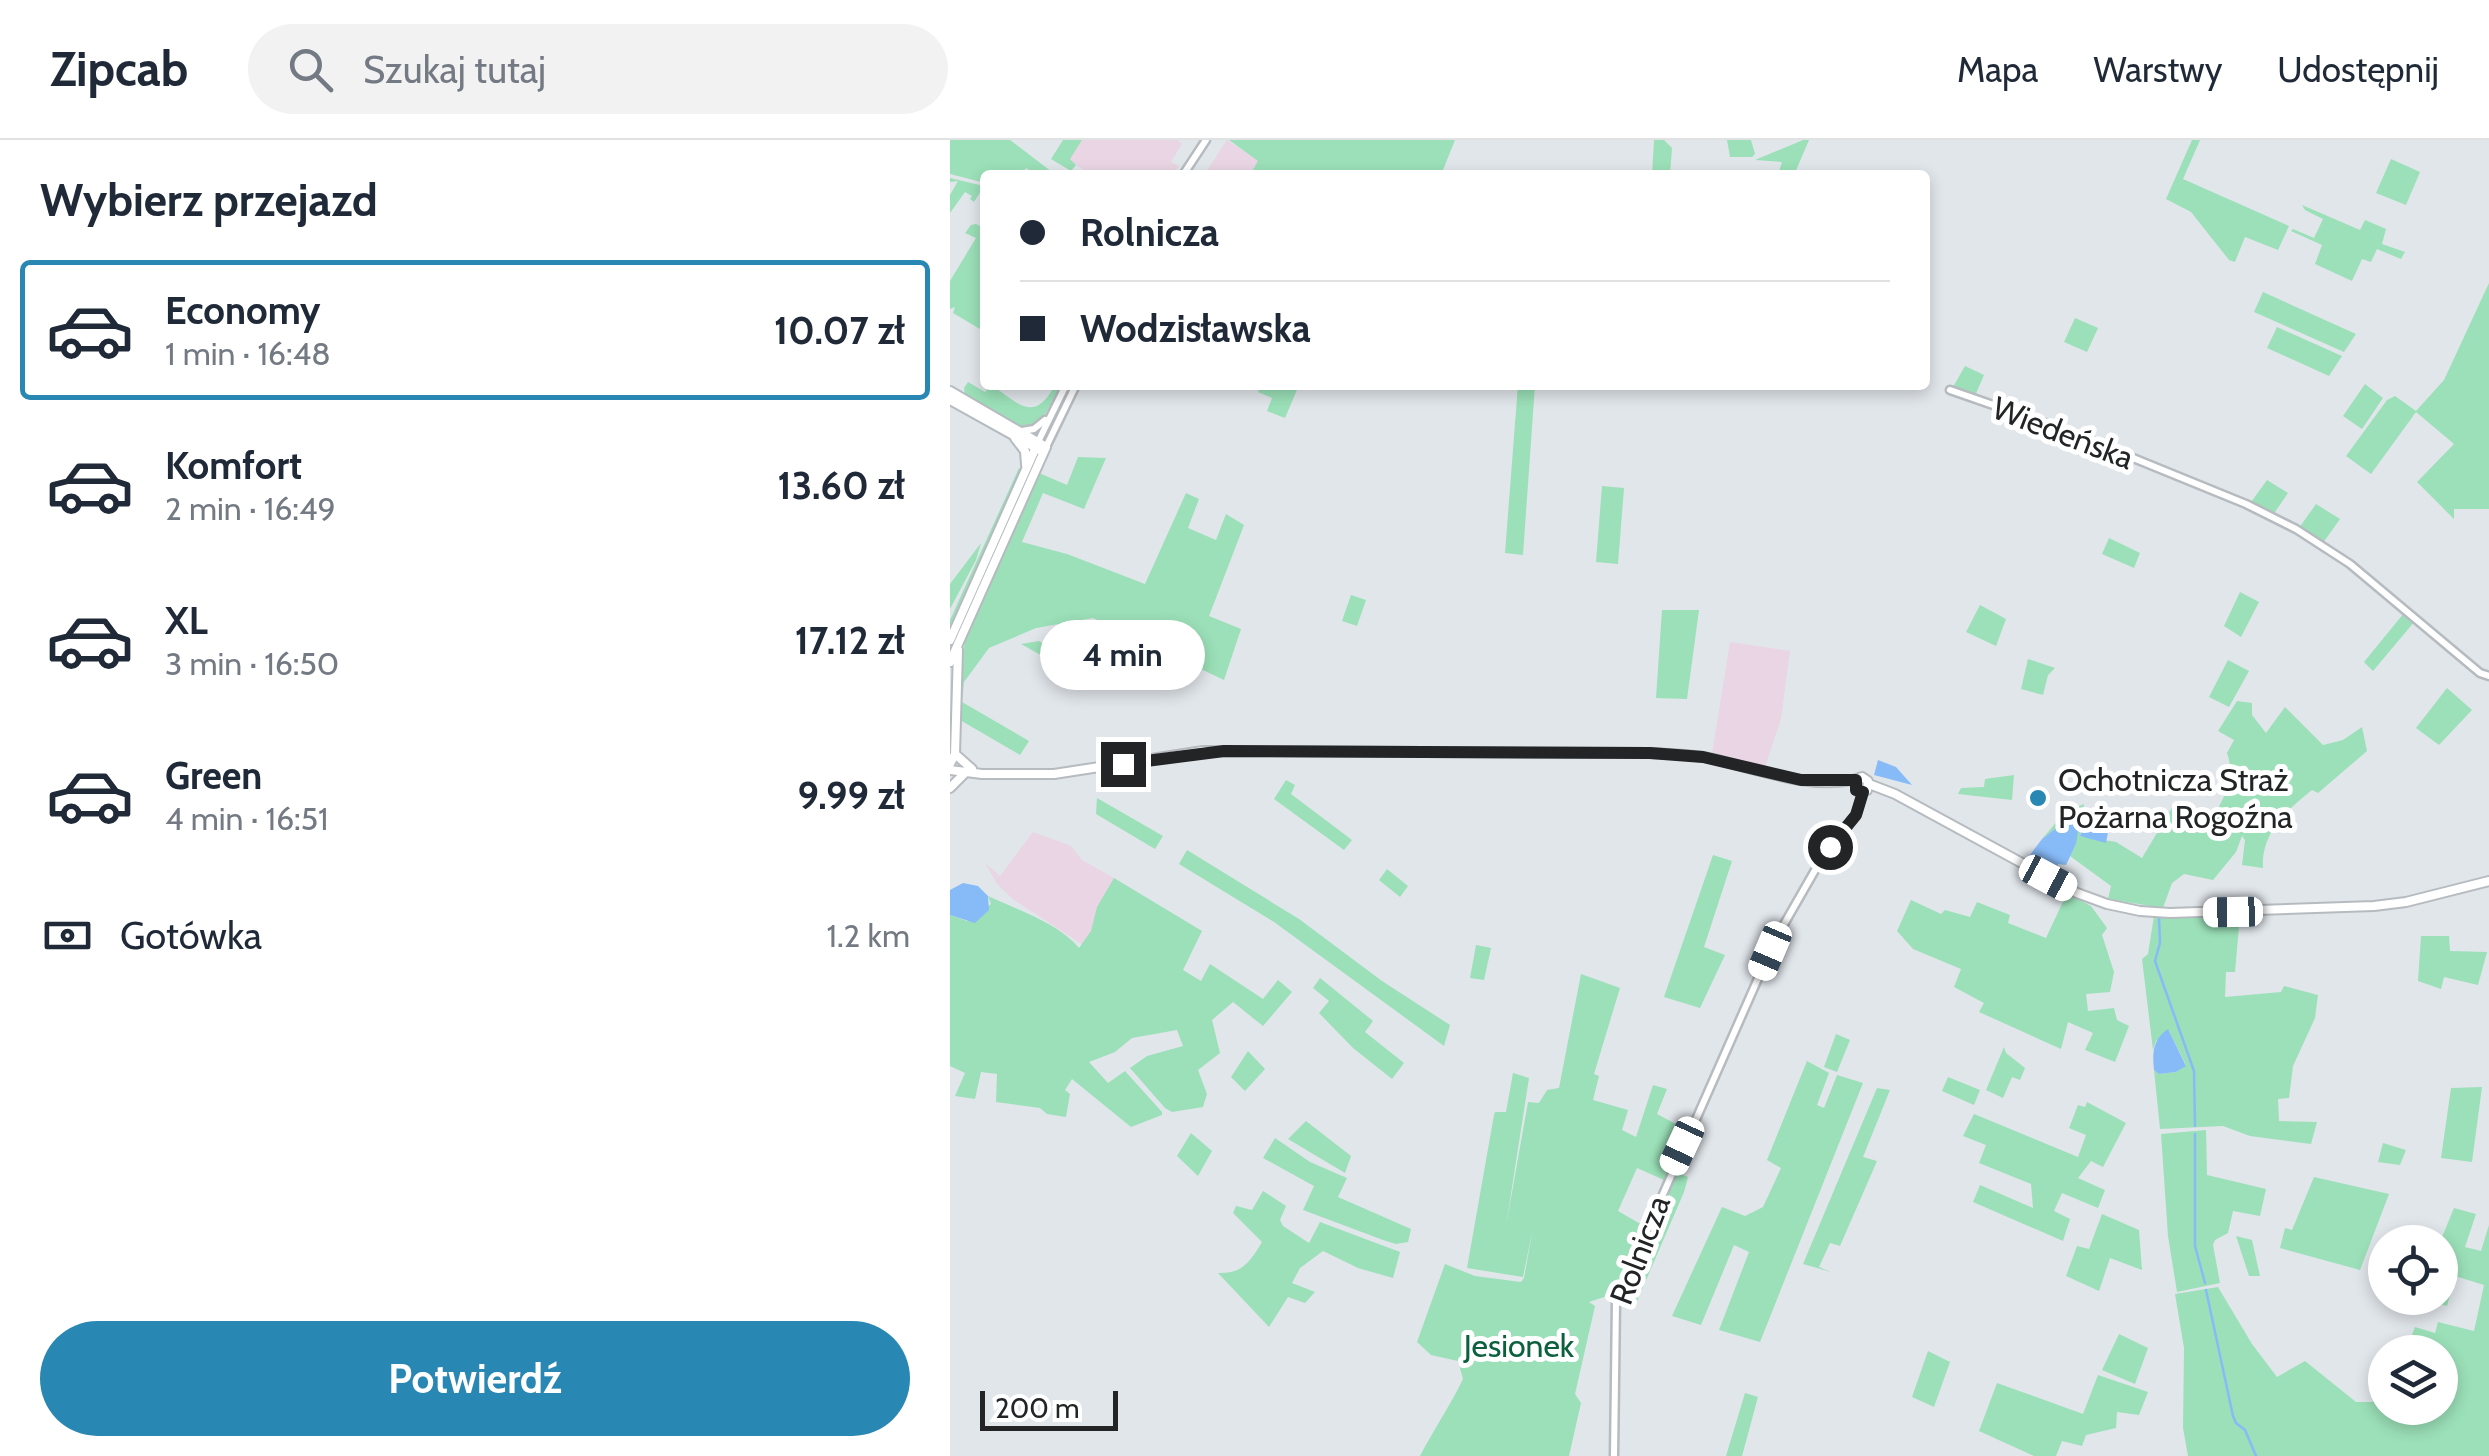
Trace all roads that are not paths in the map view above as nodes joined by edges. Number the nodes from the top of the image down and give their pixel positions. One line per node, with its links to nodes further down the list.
1 (1203, 140): 2 (street)
2 (1187, 170)
3 (950, 390): 9 (main road)
4 (1064, 390): 8 (street)
5 (1073, 390): 11 (street)
6 (1950, 390): 15 (street, Wiedeńska)
7 (950, 400): 10 (main road)
8 (1052, 413): 9 (street); 11 (street)
9 (1020, 432): 11 (main road)
10 (1010, 433): 11 (main road); 12 (main road)
11 (1041, 447): 12 (main road); 13 (main road)
12 (1026, 470): 13 (main road)
13 (954, 636): 14 (main road); 17 (main road)
14 (950, 662)
15 (2489, 676)
16 (950, 717): 17 (main road)
17 (956, 726): 18 (main road)
18 (956, 754): 19 (main road); 20 (main road)
19 (950, 768): 20 (main road); 22 (main road)
20 (969, 771): 21 (main road); 22 (main road)
21 (1862, 787): 23 (main road); 24 (street, Rolnicza)
22 (950, 788)
23 (2489, 882)
24 (1614, 1456)

